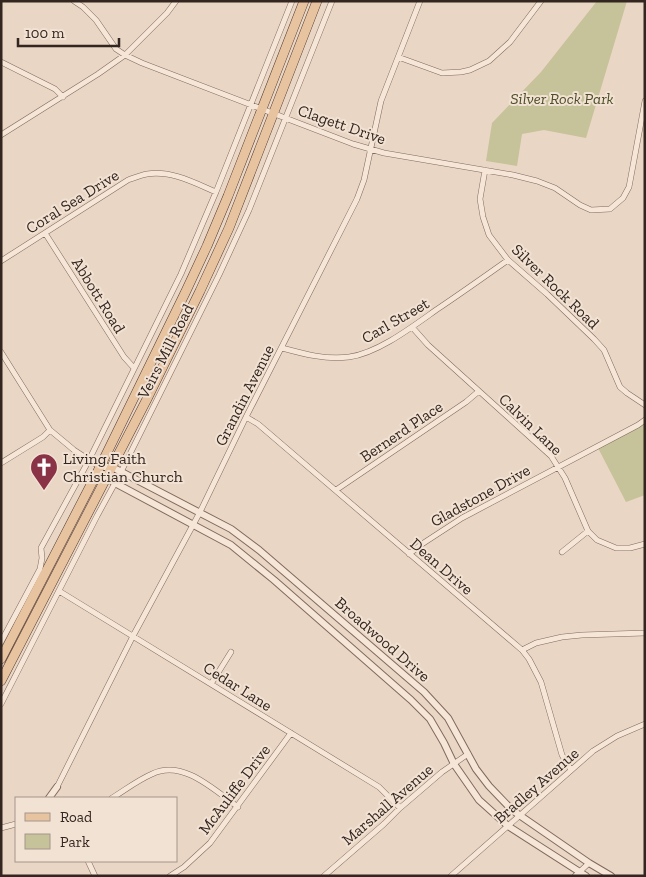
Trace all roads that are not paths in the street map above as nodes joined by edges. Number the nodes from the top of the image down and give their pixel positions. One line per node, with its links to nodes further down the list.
1 (74, 1): 9 (street, Clagett Drive)
2 (176, 1): 9 (street)
3 (292, 1): 14 (street, Veirs Mill Road)
4 (304, 1): 15 (main road, Veirs Mill Road)
5 (317, 1): 16 (main road, Veirs Mill Road)
6 (332, 1): 17 (street, Veirs Mill Road)
7 (420, 1): 10 (street, Grandin Avenue)
8 (540, 1): 10 (street)
9 (125, 55): 12 (street); 14 (street, Clagett Drive)
10 (398, 58): 19 (street, Grandin Avenue)
11 (1, 62): 12 (street)
12 (62, 97): 18 (street)
13 (645, 101): 20 (street, Clagett Drive)
14 (250, 104): 15 (street, Clagett Drive); 21 (street, Veirs Mill Road)
15 (263, 110): 16 (street, Clagett Drive); 36 (main road, Veirs Mill Road)
16 (273, 113): 17 (street, Clagett Drive); 38 (main road, Veirs Mill Road)
17 (286, 118): 19 (street, Clagett Drive); 39 (street, Veirs Mill Road)
18 (1, 135)
19 (370, 149): 20 (street, Clagett Drive); 26 (street, Grandin Avenue)
20 (485, 170): 23 (street, Silver Rock Road)
21 (216, 192): 22 (street, Coral Sea Drive); 28 (street, Veirs Mill Road)
22 (44, 233): 24 (street, Coral Sea Drive); 28 (street, Abbott Road)
23 (508, 260): 25 (street, Carl Street); 30 (street, Silver Rock Road)
24 (1, 261)
25 (412, 327): 26 (street, Carl Street); 29 (street, Calvin Lane)
26 (282, 348): 31 (street, Grandin Avenue)
27 (1, 352): 33 (street, Broadwood Drive)
28 (134, 368): 34 (street, Veirs Mill Road)
29 (479, 391): 37 (street, Calvin Lane); 42 (street, Bernerd Place)
30 (645, 405)
31 (246, 417): 42 (street, Dean Drive); 43 (street, Grandin Avenue)
32 (645, 420): 37 (street, Gladstone Drive)
33 (50, 430): 34 (street, Broadwood Drive); 35 (street)
34 (89, 460): 36 (street, Broadwood Drive); 51 (street, Veirs Mill Road)
35 (1, 464)
36 (100, 466): 38 (street, Broadwood Drive); 40 (street, Broadwood Drive); 57 (main road, Veirs Mill Road)
37 (558, 466): 45 (street, Calvin Lane); 48 (street, Gladstone Drive)
38 (112, 467): 39 (street, Broadwood Drive); 40 (main road, Veirs Mill Road)
39 (121, 472): 41 (street, Veirs Mill Road); 43 (street, Broadwood Drive)
40 (106, 477): 41 (street, Broadwood Drive); 58 (main road, Veirs Mill Road)
41 (115, 483): 44 (street, Broadwood Drive); 49 (street, Veirs Mill Road)
42 (336, 490): 48 (street, Dean Drive)
43 (200, 512): 44 (street, Grandin Avenue); 63 (street, Broadwood Drive)
44 (194, 524): 53 (street, Grandin Avenue); 64 (street, Broadwood Drive)
45 (588, 531): 46 (street); 47 (street)
46 (645, 544)
47 (562, 552)
48 (409, 554): 55 (street, Dean Drive)
49 (59, 591): 53 (street, Cedar Lane); 60 (street, Veirs Mill Road)
50 (1, 626): 51 (street)
51 (8, 628): 54 (street, Veirs Mill Road)
52 (645, 633): 55 (street)
53 (133, 636): 59 (street, Cedar Lane); 66 (street, Grandin Avenue)
54 (1, 642)
55 (522, 650): 65 (street, Dean Drive)
56 (231, 652): 59 (street)
57 (1, 659)
58 (1, 681)
59 (211, 684): 62 (street, Cedar Lane)
60 (1, 704)
61 (645, 724): 65 (street, Bradley Avenue)
62 (292, 734): 70 (street, McAuliffe Drive); 71 (street, Cedar Lane)
63 (468, 754): 64 (street, Marshall Avenue); 72 (street, Broadwood Drive)
64 (454, 764): 71 (street, Marshall Avenue); 74 (street, Broadwood Drive)
65 (571, 770): 72 (street, Bradley Avenue)
66 (57, 787): 67 (street); 68 (street)
67 (50, 797)
68 (55, 797)
69 (114, 797): 70 (street)
70 (238, 807): 80 (street, McAuliffe Drive)
71 (400, 808): 81 (street, Marshall Avenue)
72 (519, 816): 74 (street, Bradley Avenue); 77 (street, Broadwood Drive)
73 (15, 824): 75 (street)
74 (508, 826): 78 (street, Broadwood Drive); 82 (street, Bradley Avenue)
75 (1, 828)
76 (88, 862): 79 (street)
77 (589, 863): 78 (street); 84 (street, Broadwood Drive)
78 (577, 874): 83 (street, Broadwood Drive)
79 (95, 876)
80 (170, 876)
81 (324, 876)
82 (451, 876)
83 (586, 876)
84 (611, 876)

